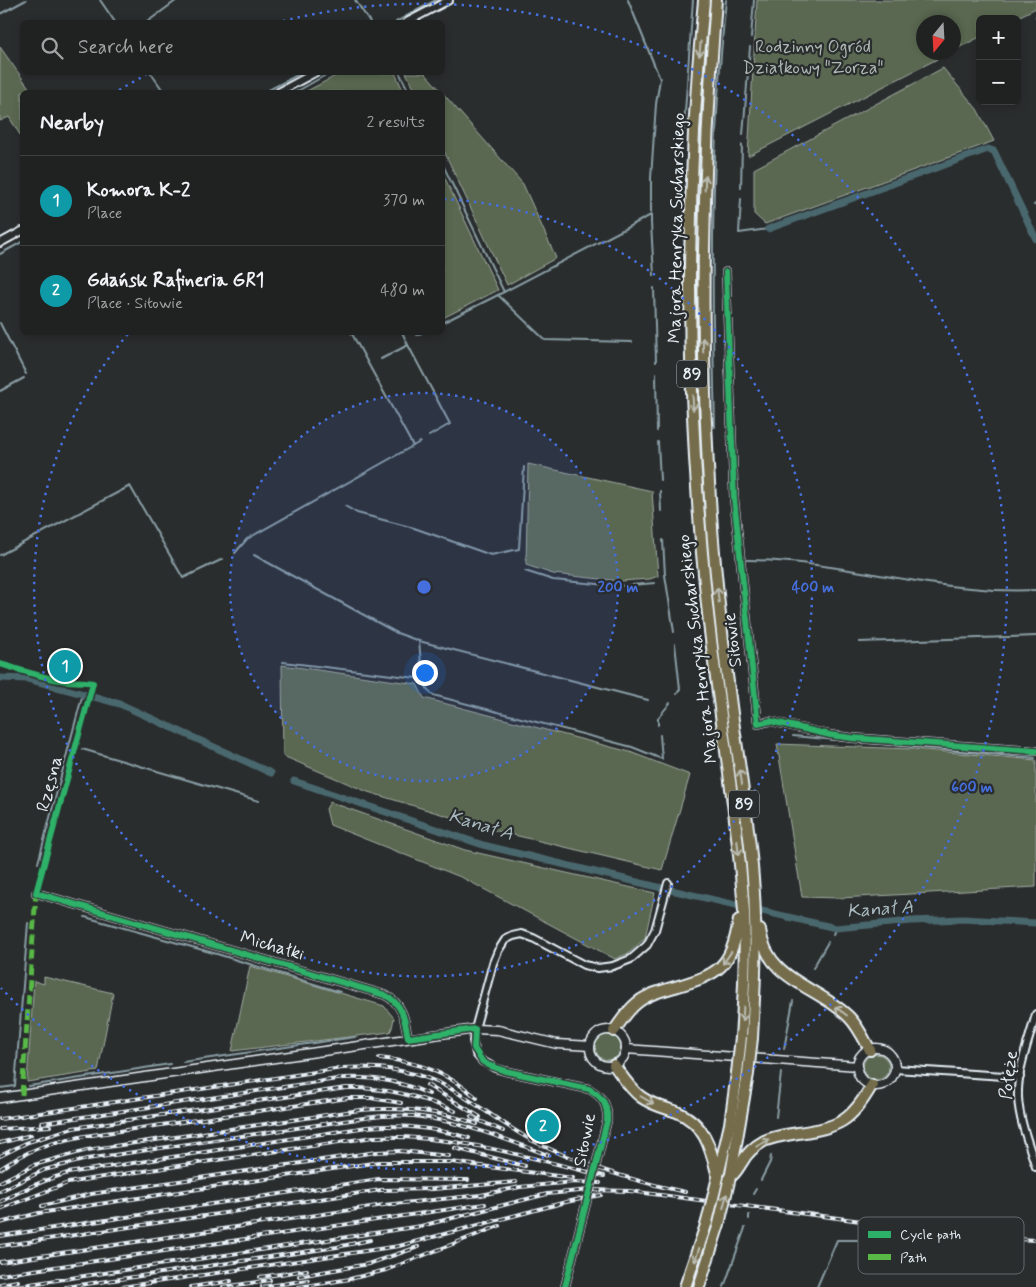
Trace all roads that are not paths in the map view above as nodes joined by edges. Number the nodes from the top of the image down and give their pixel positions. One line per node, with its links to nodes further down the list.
1 (449, 0): 4 (street)
2 (704, 0): 13 (highway, Majora Henryka Sucharskiego / 89, one-way to 13)
3 (716, 0): 14 (highway, Majora Henryka Sucharskiego / 89, one-way to 3)
4 (412, 20)
5 (310, 75): 6 (street)
6 (283, 90)
7 (20, 232): 8 (street)
8 (0, 244)
9 (726, 272): 10 (street, Sitowie)
10 (1036, 751)
11 (668, 883): 16 (street, Sitowie)
12 (36, 893): 19 (street, Michałki)
13 (744, 913): 17 (highway, one-way to 17); 18 (highway, Majora Henryka Sucharskiego / 89, one-way to 18)
14 (755, 918): 18 (highway, Majora Henryka Sucharskiego / 89); 22 (highway, one-way to 14)
15 (1036, 1014): 26 (street, Połęże)
16 (475, 1029): 19 (street); 20 (street); 32 (street, Sitowie)
17 (614, 1031): 20 (street); 21 (street)
18 (747, 1037): 30 (highway, Majora Henryka Sucharskiego / 89, bridge); 31 (highway, Majora Henryka Sucharskiego / 89, bridge)
19 (408, 1038): 28 (street)
20 (590, 1046): 23 (street)
21 (626, 1049): 23 (street); 24 (street)
22 (870, 1050): 24 (street); 25 (street)
23 (614, 1065): 30 (highway, one-way to 30)
24 (858, 1066): 27 (street)
25 (895, 1069): 26 (street); 27 (street)
26 (1020, 1077): 29 (street, Połęże)
27 (872, 1085): 31 (highway, one-way to 27)
28 (0, 1098)
29 (1036, 1168)
30 (718, 1177): 33 (highway, Majora Henryka Sucharskiego / 89, one-way to 33, bridge)
31 (730, 1178): 34 (highway, Majora Henryka Sucharskiego / 89, one-way to 31, bridge)
32 (565, 1287)
33 (686, 1287)
34 (700, 1287)

